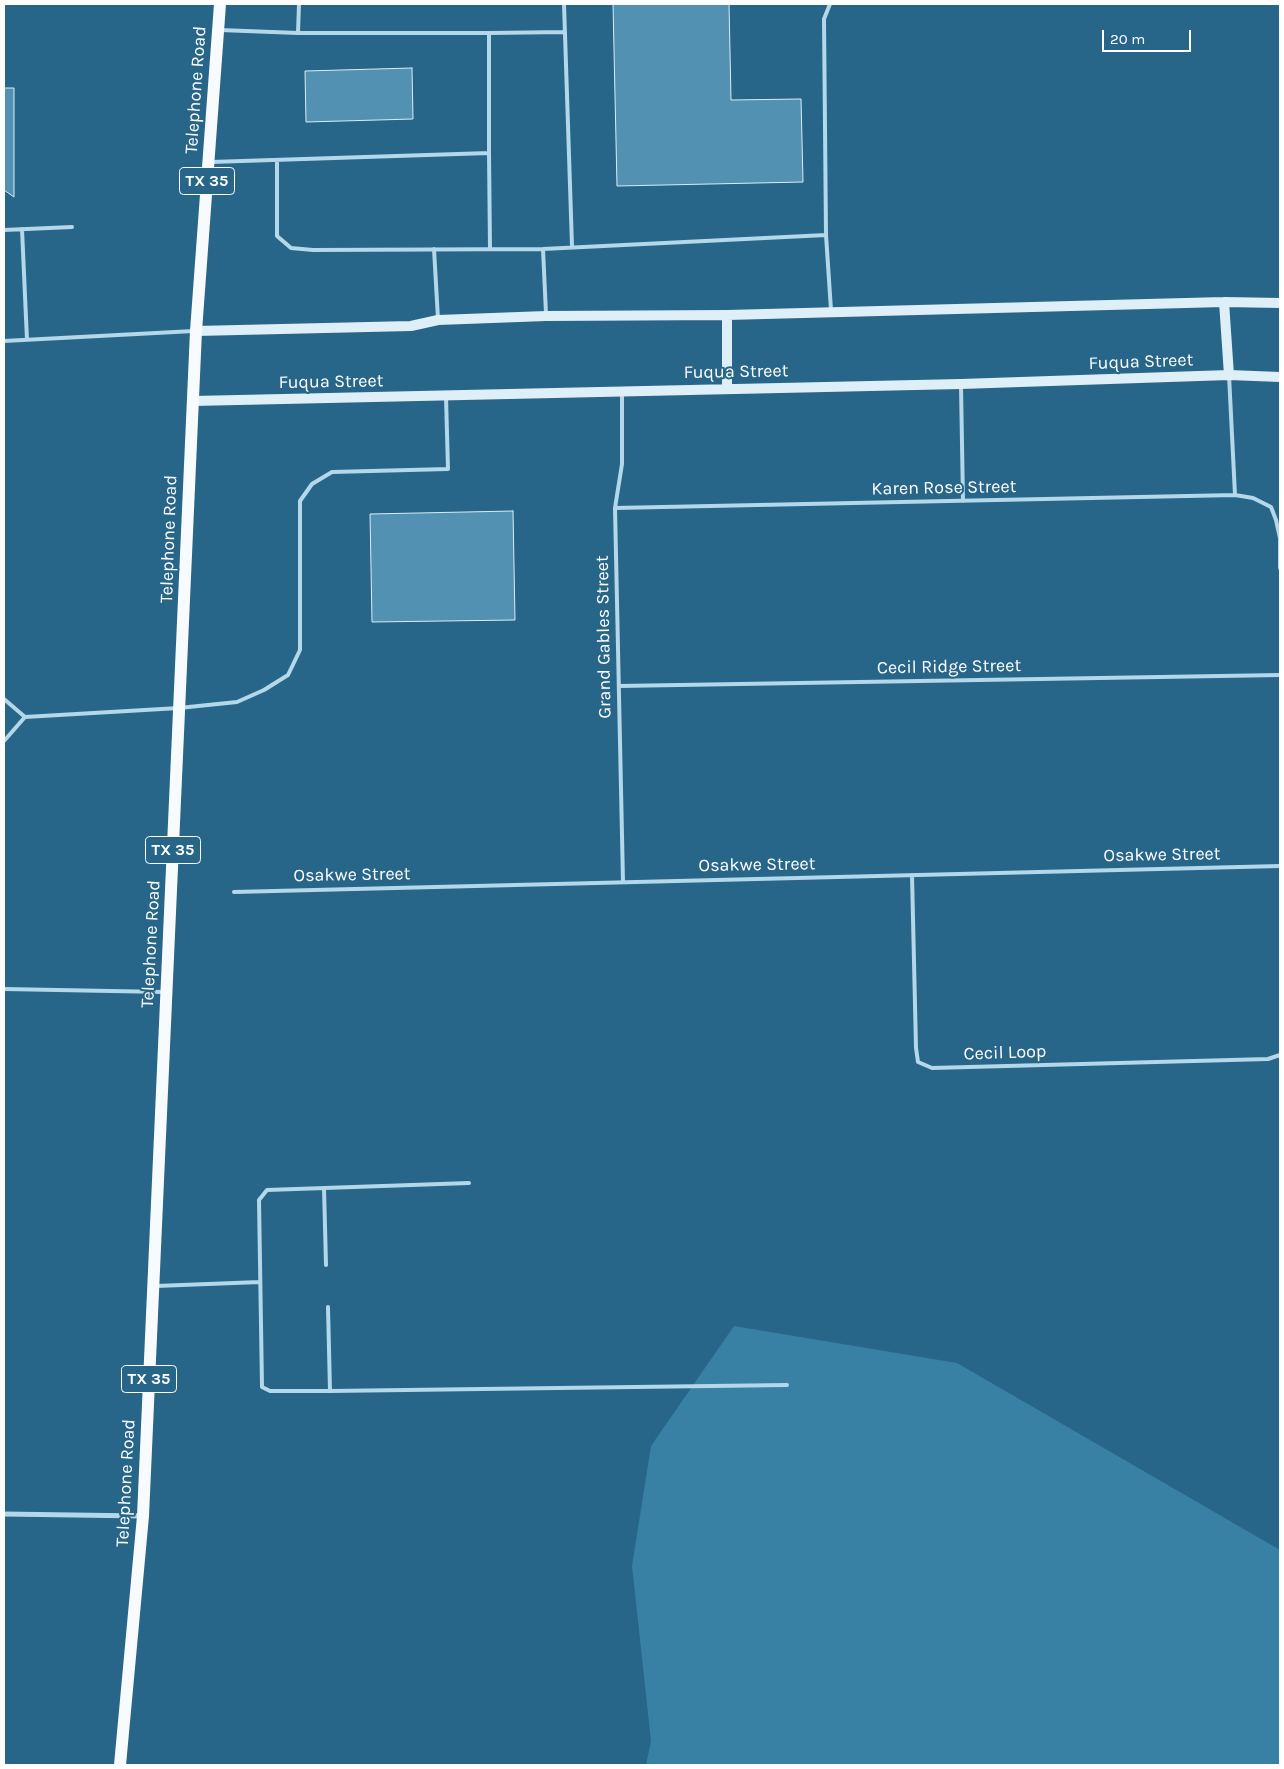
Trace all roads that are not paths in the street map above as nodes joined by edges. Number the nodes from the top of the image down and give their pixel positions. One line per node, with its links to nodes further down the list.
1 (220, 4): 5 (main road, Telephone Road / TX 35)
2 (298, 4): 7 (lane)
3 (564, 4): 6 (lane)
4 (830, 4): 15 (lane)
5 (218, 30): 7 (lane); 11 (main road, Telephone Road / TX 35)
6 (565, 32): 8 (lane); 16 (lane)
7 (298, 33): 8 (lane)
8 (489, 33): 9 (lane)
9 (489, 153): 10 (lane); 18 (lane)
10 (277, 160): 11 (lane); 17 (lane)
11 (208, 162): 26 (main road, Telephone Road / TX 35)
12 (72, 227): 13 (lane)
13 (22, 229): 14 (lane); 27 (lane)
14 (4, 230)
15 (826, 235): 16 (lane); 22 (lane)
16 (572, 246): 19 (lane)
17 (434, 249): 18 (lane); 25 (lane)
18 (490, 249): 19 (lane)
19 (542, 249): 24 (lane)
20 (1224, 302): 21 (main road); 22 (main road); 29 (main road)
21 (1280, 303)
22 (832, 312): 23 (main road)
23 (727, 315): 24 (main road); 32 (main road)
24 (546, 316): 25 (main road)
25 (438, 320): 26 (main road)
26 (196, 331): 27 (lane); 35 (main road, Telephone Road / TX 35)
27 (27, 340): 28 (lane)
28 (4, 341)
29 (1229, 375): 30 (main road, Fuqua Street); 31 (main road, Fuqua Street); 36 (lane)
30 (1280, 377)
31 (961, 384): 32 (main road, Fuqua Street); 37 (lane)
32 (727, 389): 33 (main road, Fuqua Street)
33 (622, 391): 34 (main road, Fuqua Street); 38 (lane, Grand Gables Street)
34 (446, 395): 35 (main road, Fuqua Street); 43 (lane)
35 (193, 402): 43 (main road, Telephone Road / TX 35)
36 (1235, 495): 37 (lane, Karen Rose Street); 39 (lane, Karen Rose Street)
37 (962, 501): 38 (lane, Karen Rose Street)
38 (615, 508): 41 (lane, Grand Gables Street)
39 (1280, 568)
40 (1280, 675): 41 (lane, Cecil Ridge Street)
41 (619, 686): 48 (lane, Grand Gables Street)
42 (4, 698): 44 (lane)
43 (179, 708): 44 (lane); 51 (main road, Telephone Road / TX 35)
44 (25, 717): 45 (lane)
45 (4, 741)
46 (1280, 866): 47 (lane, Osakwe Street)
47 (912, 875): 48 (lane, Osakwe Street); 52 (lane, Cecil Loop)
48 (623, 882): 49 (lane, Osakwe Street)
49 (234, 892)
50 (4, 989): 51 (lane)
51 (167, 992): 57 (main road, Telephone Road / TX 35)
52 (1280, 1055)
53 (469, 1183): 54 (lane)
54 (324, 1188): 55 (lane); 56 (lane)
55 (326, 1265)
56 (260, 1282): 57 (lane); 60 (lane)
57 (154, 1287): 62 (main road, Telephone Road / TX 35)
58 (328, 1307): 60 (lane)
59 (787, 1386): 60 (lane)
60 (330, 1391)
61 (4, 1514): 62 (street)
62 (143, 1516): 63 (main road, Telephone Road / TX 35)
63 (120, 1765)

